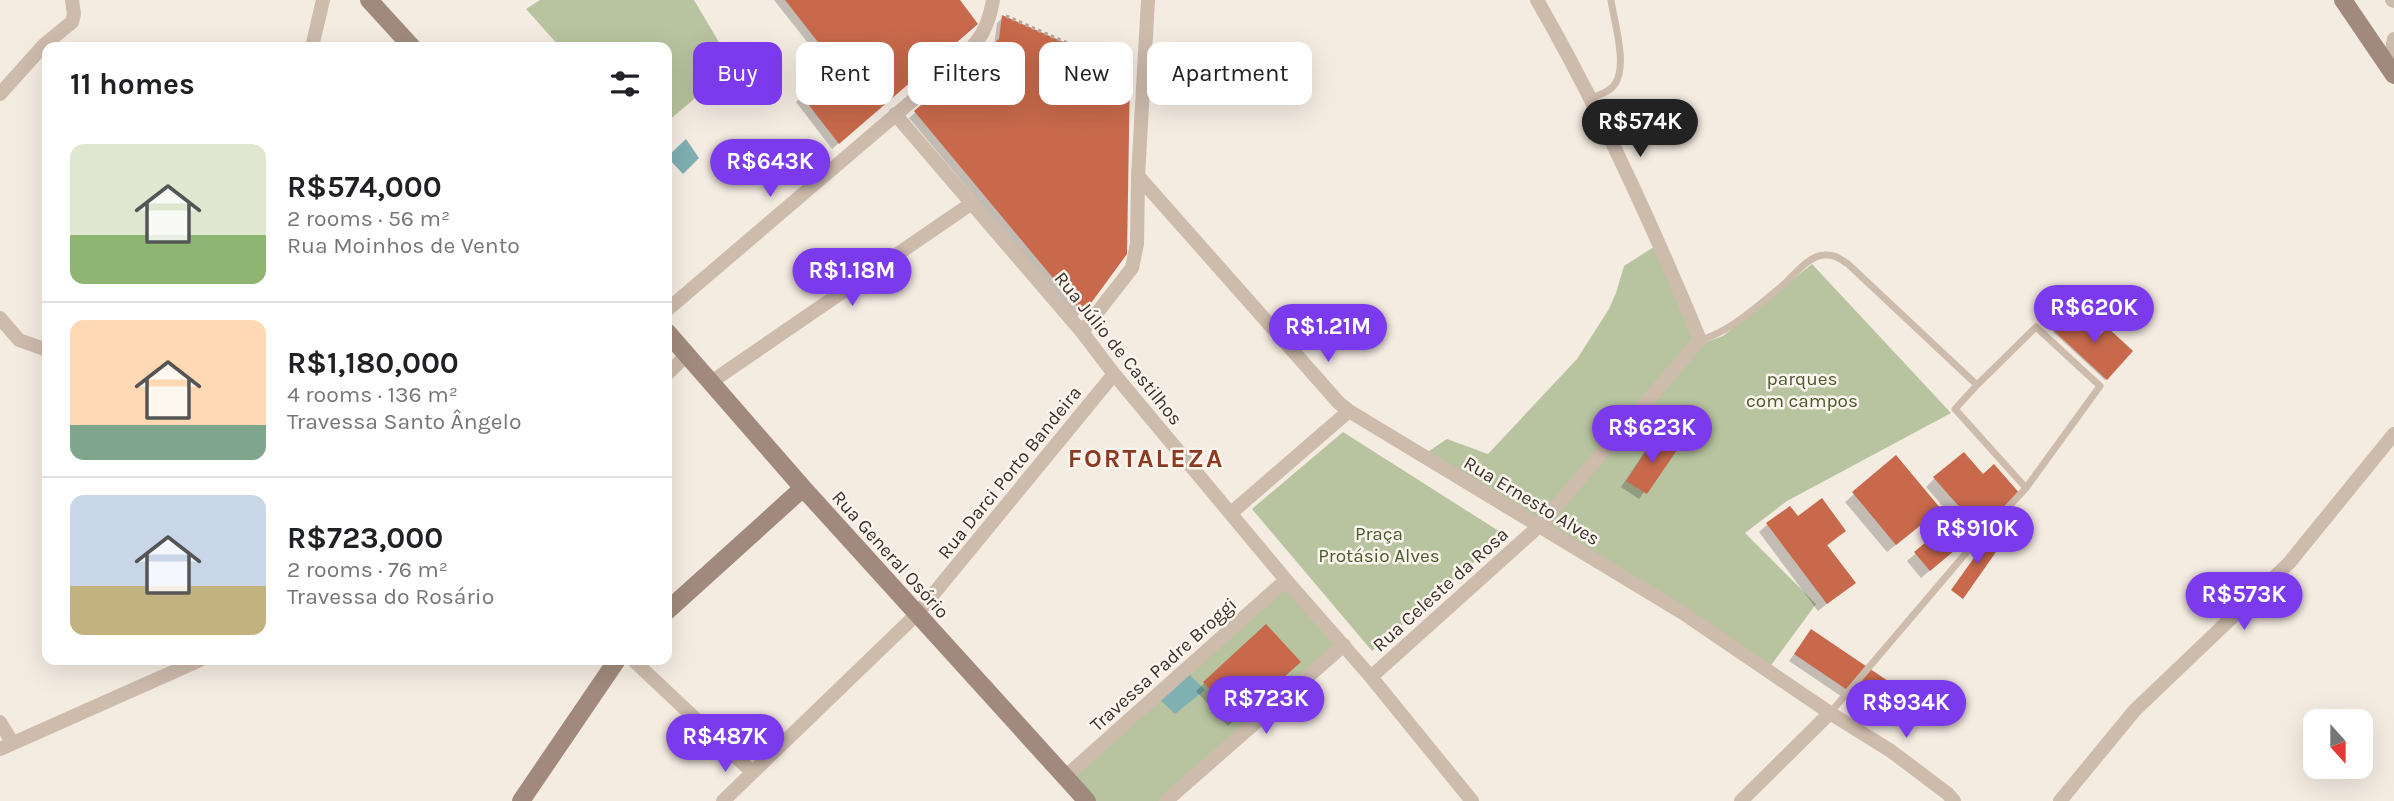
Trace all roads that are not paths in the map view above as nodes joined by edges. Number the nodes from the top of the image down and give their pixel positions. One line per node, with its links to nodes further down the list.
1 (72, 0): 10 (street)
2 (323, 0): 11 (street)
3 (369, 0): 12 (street)
4 (1147, 0): 19 (street)
5 (1536, 0): 17 (street)
6 (1611, 0): 17 (lane)
7 (2343, 0): 15 (street)
8 (992, 5): 18 (street)
9 (2394, 39): 14 (street)
10 (48, 42)
11 (313, 42)
12 (407, 42)
13 (42, 47): 16 (street)
14 (2394, 69)
15 (2394, 75)
16 (0, 94)
17 (1591, 98): 25 (street)
18 (895, 114): 20 (street, Rua Júlio de Castilhos); 21 (street)
19 (1138, 176): 23 (street); 32 (street, Rua Ernesto Alves)
20 (972, 203): 23 (street, Rua Júlio de Castilhos); 30 (street)
21 (672, 306)
22 (0, 318): 26 (street)
23 (1082, 332): 29 (street, Rua Júlio de Castilhos)
24 (672, 338): 27 (street, Rua General Osório)
25 (1700, 340): 31 (lane); 37 (street, Rua Celeste da Rosa)
26 (42, 349)
27 (687, 355): 28 (street); 30 (street, Rua General Osório)
28 (672, 369)
29 (1114, 374): 36 (street, Rua Júlio de Castilhos); 40 (street, Rua Darci Porto Bandeira)
30 (711, 382): 34 (street, Rua General Osório)
31 (1977, 385): 35 (lane); 35 (lane)
32 (1349, 411): 36 (street); 37 (street, Rua Ernesto Alves)
33 (2394, 433): 58 (street)
34 (803, 488): 39 (street); 40 (street, Rua General Osório)
35 (2026, 488): 46 (lane)
36 (1231, 513): 38 (street, Rua Júlio de Castilhos)
37 (1538, 527): 45 (street, Rua Celeste da Rosa); 46 (street, Rua Ernesto Alves)
38 (1286, 580): 41 (street, Rua Júlio de Castilhos); 50 (street, Travessa Padre Broggi)
39 (672, 606)
40 (917, 614): 49 (street, Rua Darci Porto Bandeira); 50 (street, Rua General Osório)
41 (1344, 645): 45 (street, Rua Júlio de Castilhos); 54 (street)
42 (189, 665): 48 (street)
43 (614, 665): 51 (street)
44 (638, 665): 49 (street)
45 (1371, 677): 55 (street, Rua Júlio de Castilhos)
46 (1830, 713): 56 (street); 57 (street, Rua Ernesto Alves)
47 (0, 722): 48 (street)
48 (6, 746)
49 (752, 772): 52 (street, Rua Darci Porto Bandeira)
50 (1065, 776): 53 (street, Rua General Osório)
51 (522, 801)
52 (723, 801)
53 (1087, 801)
54 (1166, 801)
55 (1472, 801)
56 (1741, 801)
57 (1954, 801)
58 (2060, 801)

